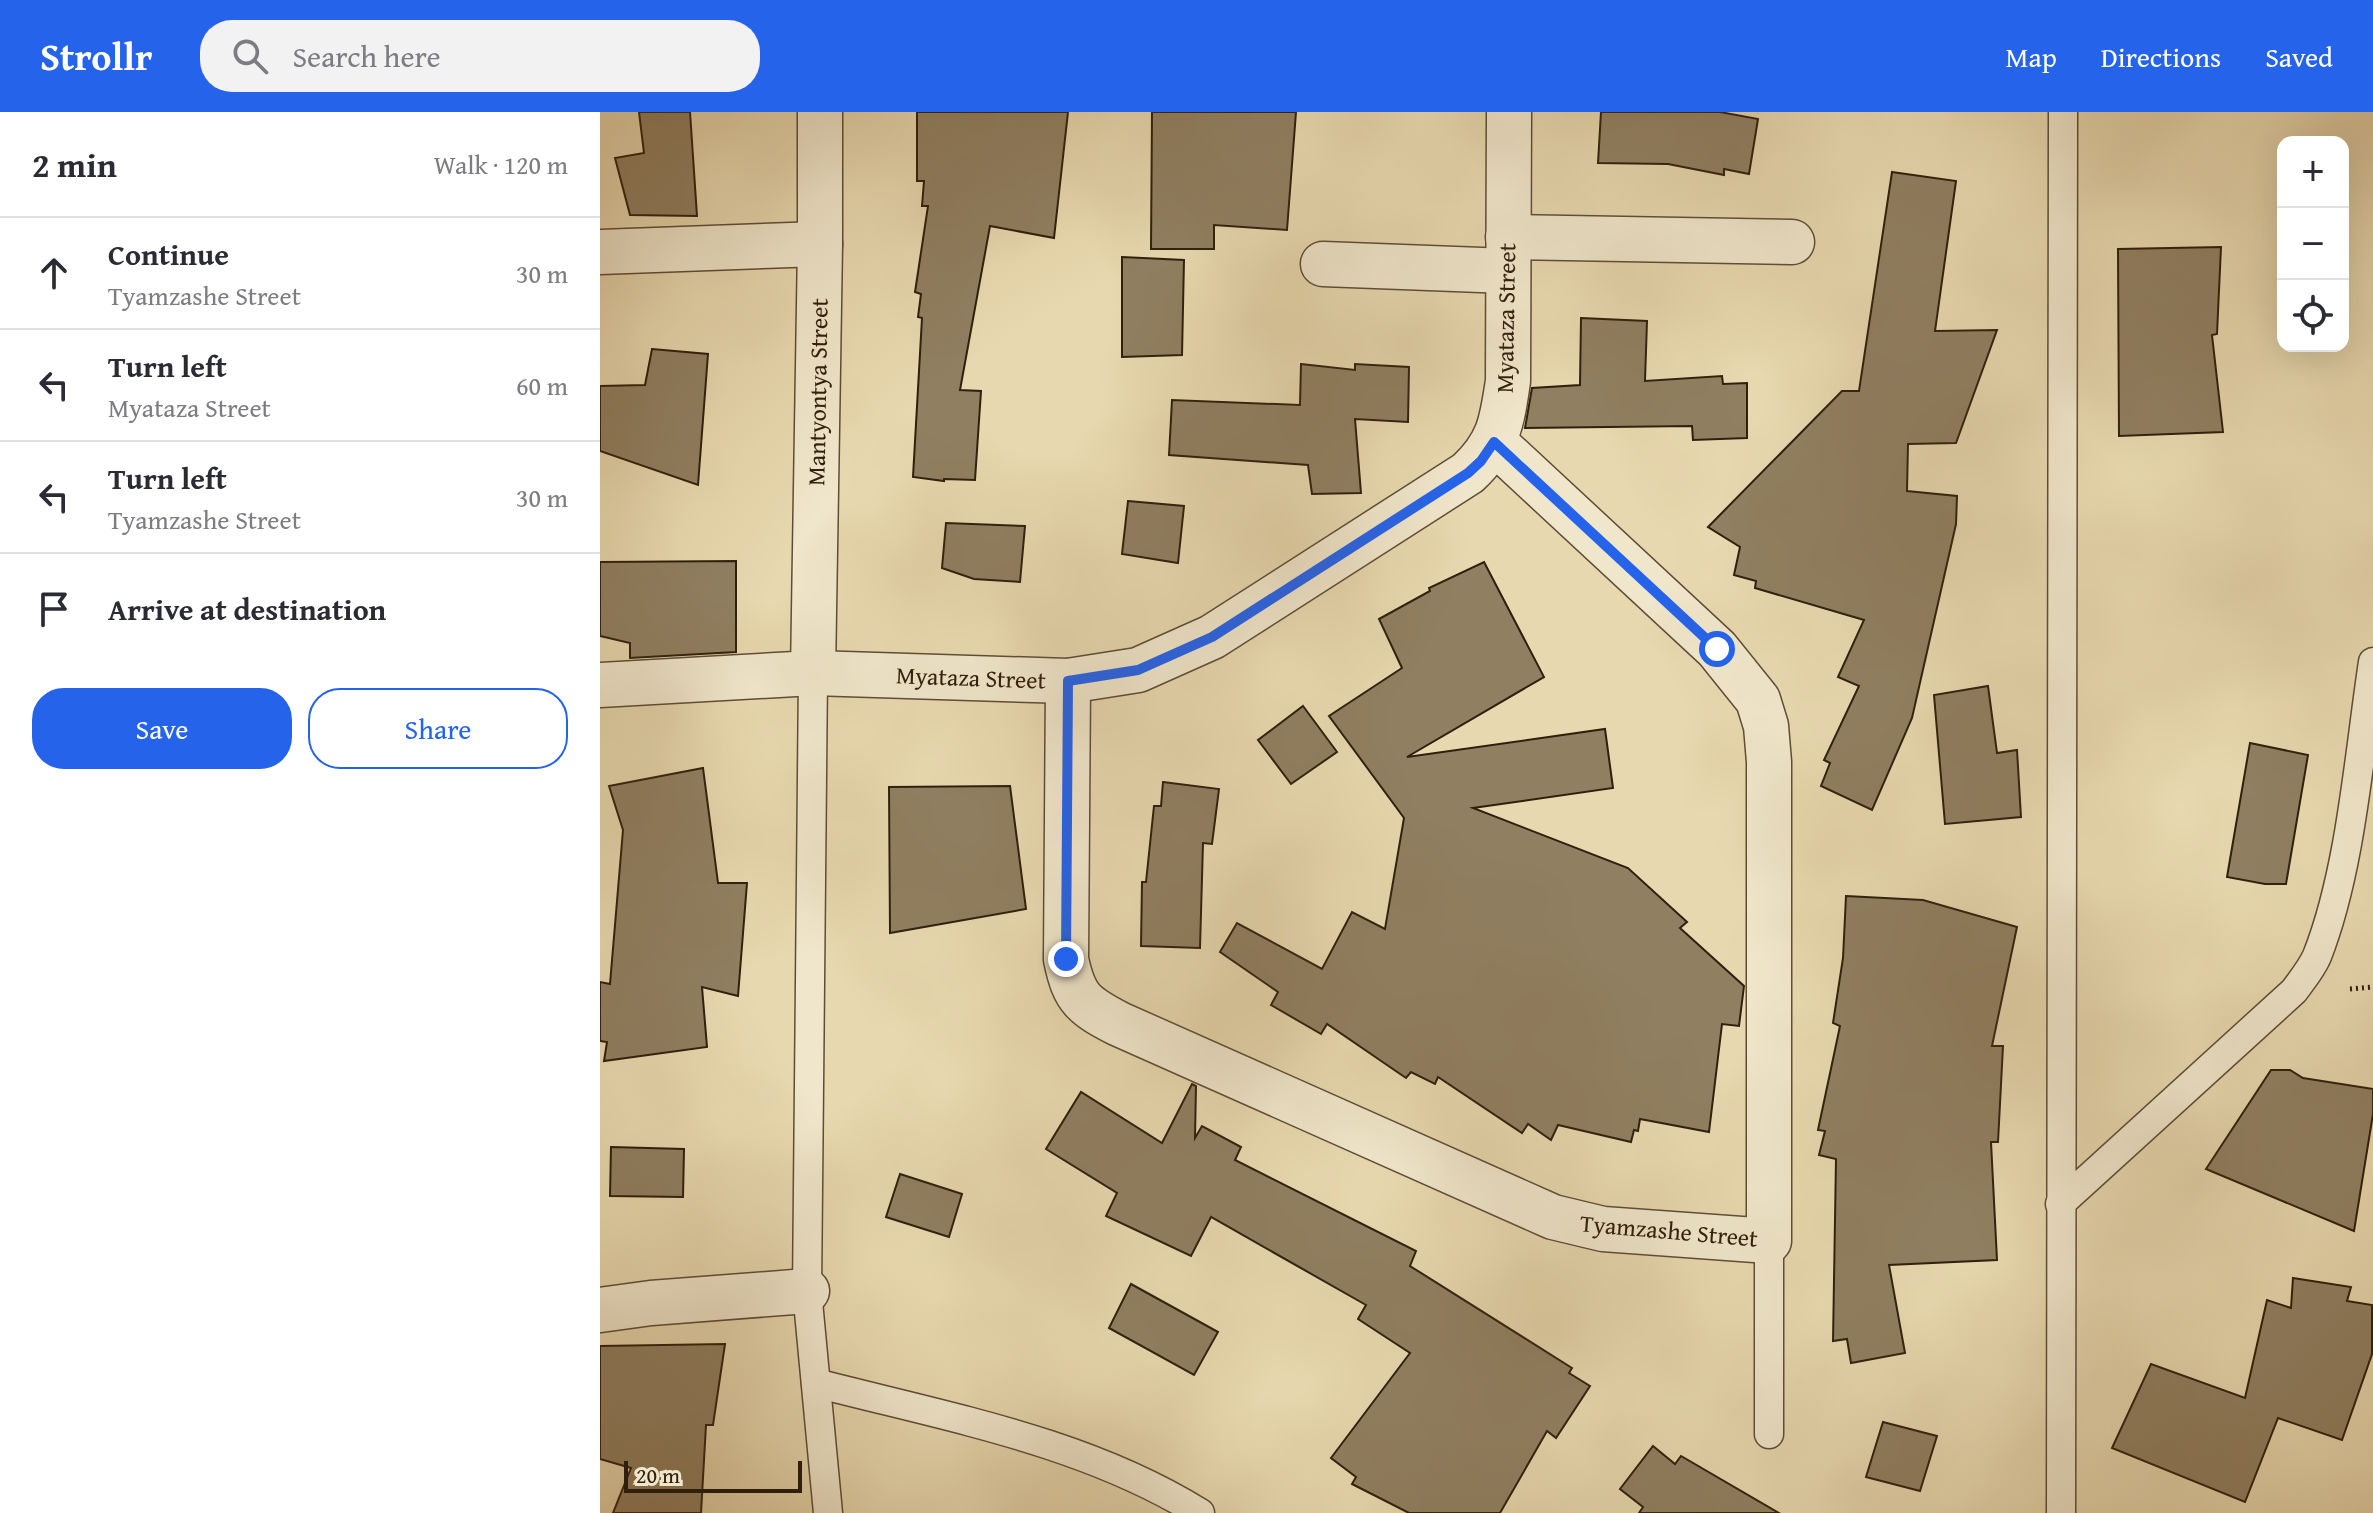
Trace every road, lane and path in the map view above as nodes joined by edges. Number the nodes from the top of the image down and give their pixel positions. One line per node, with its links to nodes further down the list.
1 (820, 112): 5 (street, Mantyontya Street)
2 (1509, 112): 7 (street, Myataza Street)
3 (2063, 112): 14 (lane)
4 (1792, 242): 7 (street)
5 (820, 244): 6 (street); 11 (street, Mantyontya Street)
6 (600, 252)
7 (1508, 254): 8 (street); 9 (street, Myataza Street)
8 (1323, 264)
9 (1494, 442): 12 (street, Myataza Street); 15 (street, Tyamzashe Street)
10 (2373, 662): 14 (lane)
11 (813, 673): 12 (street, Myataza Street); 13 (street, Myataza Street); 16 (lane)
12 (1068, 681): 15 (street, Tyamzashe Street)
13 (600, 685)
14 (2060, 1204): 22 (lane)
15 (1769, 1241): 19 (lane)
16 (807, 1291): 17 (street); 18 (lane)
17 (600, 1310)
18 (816, 1383): 20 (lane); 21 (lane)
19 (1769, 1434)
20 (828, 1513)
21 (1200, 1513)
22 (2061, 1513)

